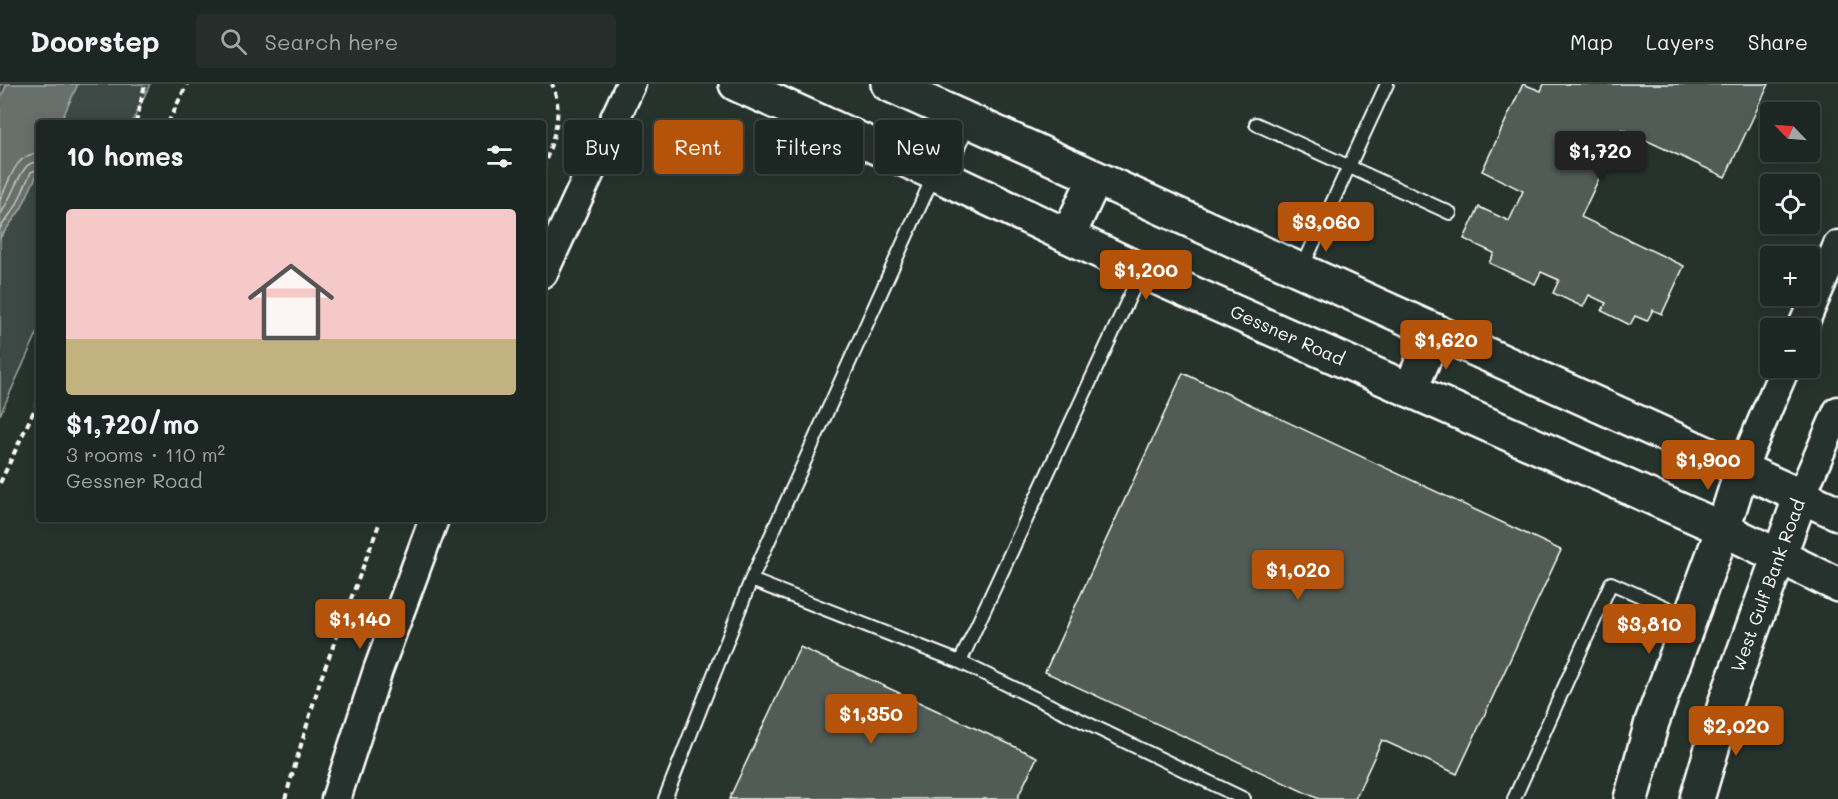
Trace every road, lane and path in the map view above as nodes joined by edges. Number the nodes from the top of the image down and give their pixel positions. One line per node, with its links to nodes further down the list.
1 (145, 84): 9 (path)
2 (187, 84): 10 (path)
3 (552, 84): 14 (path)
4 (631, 84): 22 (street)
5 (736, 84): 13 (main road, Gessner Road)
6 (888, 84): 8 (main road)
7 (1387, 84): 15 (lane)
8 (961, 117): 11 (main road); 18 (main road)
9 (137, 120)
10 (169, 120)
11 (960, 120)
12 (1256, 124): 15 (lane)
13 (875, 146)
14 (546, 160)
15 (1349, 166): 19 (lane); 23 (lane)
16 (934, 174): 39 (lane)
17 (936, 174): 20 (main road, Gessner Road)
18 (1095, 178): 20 (main road); 23 (main road)
19 (1450, 213)
20 (1068, 236): 24 (main road, Gessner Road)
21 (1838, 245): 25 (street)
22 (546, 267)
23 (1301, 270): 26 (main road)
24 (1142, 271): 28 (main road, Gessner Road); 42 (lane)
25 (1806, 318)
26 (1436, 331): 28 (main road); 31 (main road)
27 (1781, 378): 31 (street)
28 (1410, 390): 37 (main road, Gessner Road)
29 (36, 406): 32 (path)
30 (1838, 411): 33 (street, West Gulf Bank Road)
31 (1742, 469): 33 (main road); 37 (main road)
32 (0, 483)
33 (1801, 496): 34 (main road); 38 (main road, West Gulf Bank Road)
34 (1838, 513)
35 (380, 522): 43 (path)
36 (433, 522): 44 (street)
37 (1723, 529): 38 (main road, Gessner Road); 41 (main road)
38 (1777, 557): 40 (main road, Gessner Road); 49 (main road, West Gulf Bank Road)
39 (751, 580): 42 (lane); 45 (lane)
40 (1838, 585)
41 (1690, 618): 47 (lane); 48 (main road)
42 (960, 662): 46 (lane)
43 (285, 799)
44 (336, 799)
45 (665, 799)
46 (1244, 799)
47 (1514, 799)
48 (1631, 799)
49 (1697, 799)

